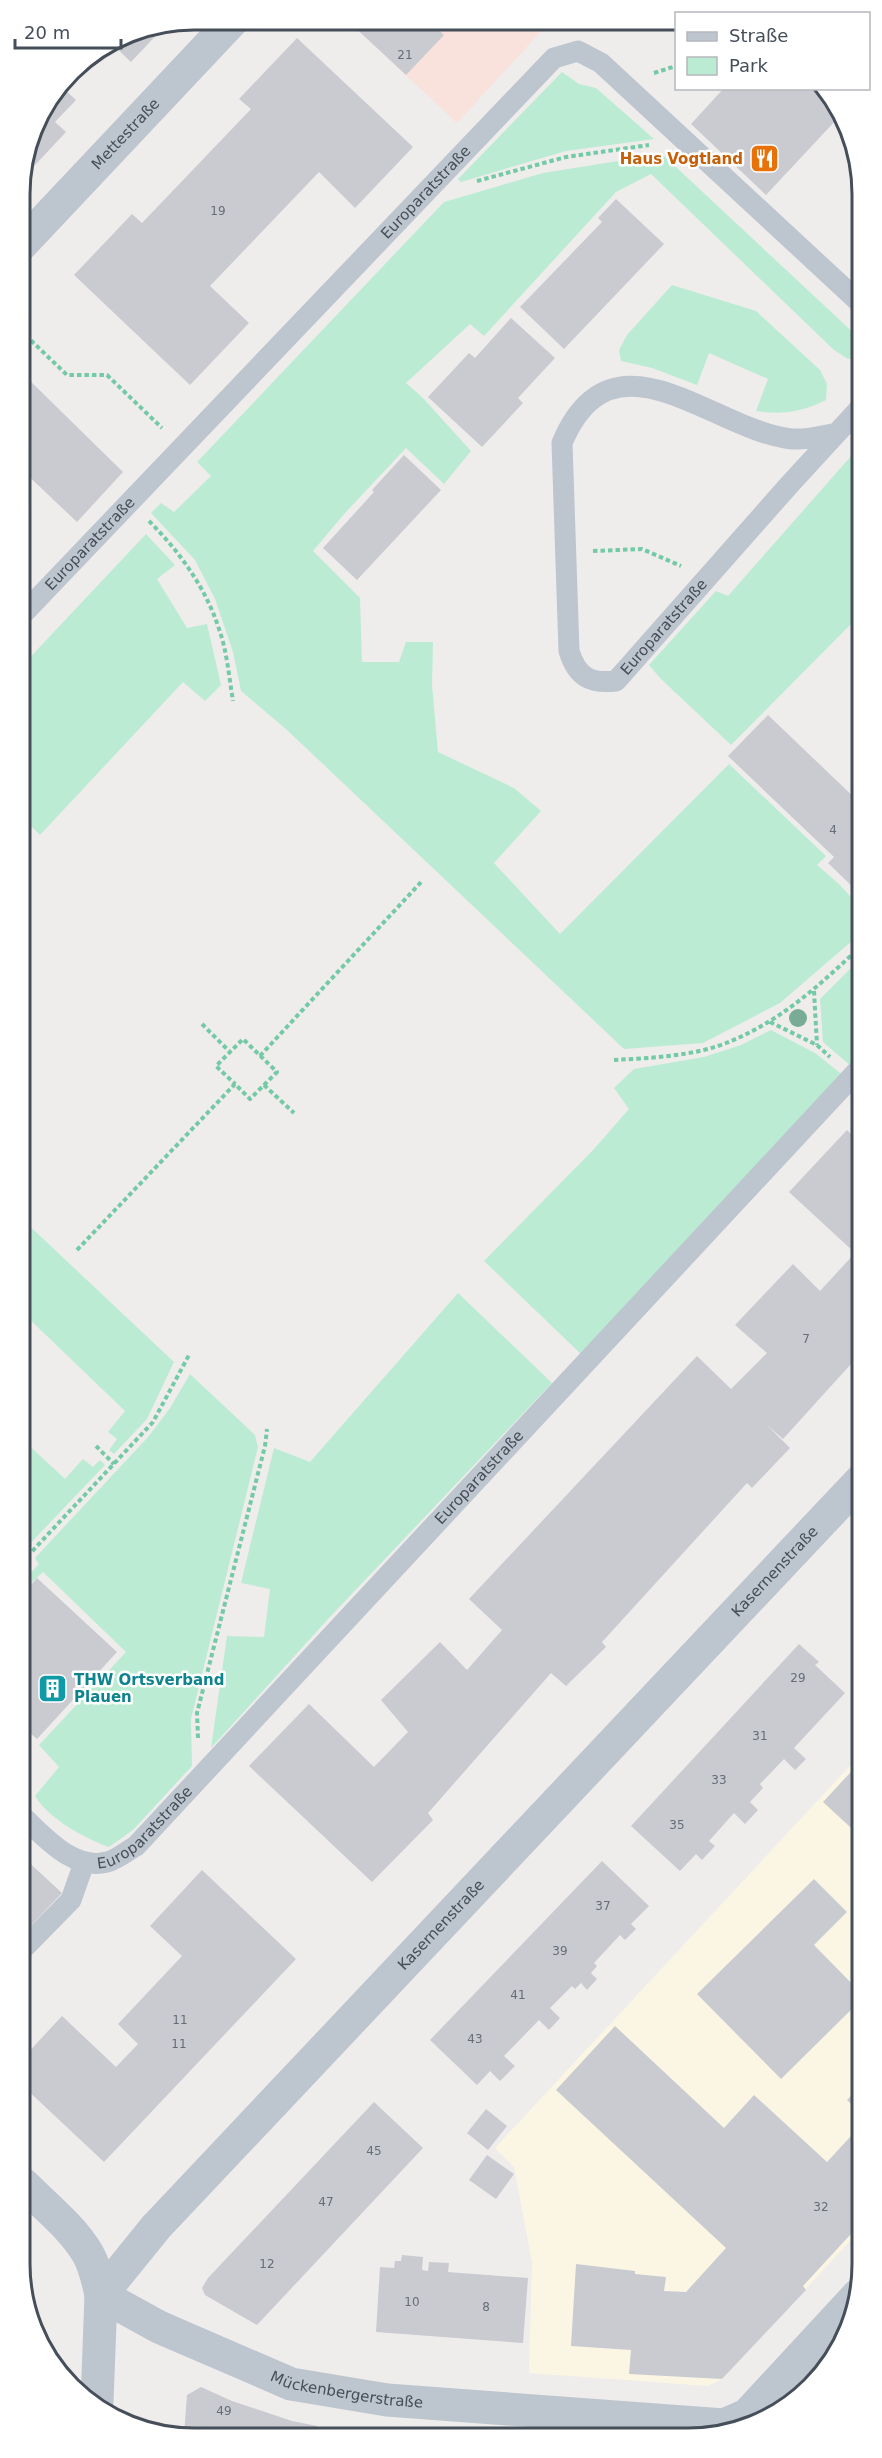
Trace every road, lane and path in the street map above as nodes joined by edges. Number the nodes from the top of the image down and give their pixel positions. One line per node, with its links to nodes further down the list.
1 (224, 30): 6 (street, Mettestraße)
2 (675, 66): 3 (path)
3 (643, 73)
4 (653, 145): 5 (path)
5 (466, 185)
6 (30, 235)
7 (852, 296): 12 (lane, Europaratstraße)
8 (30, 340): 10 (path)
9 (852, 417): 11 (lane, Europaratstraße)
10 (165, 432)
11 (837, 433): 13 (lane, Europaratstraße); 14 (lane, Europaratstraße)
12 (129, 502): 15 (lane, Europaratstraße); 16 (path)
13 (566, 552): 14 (path); 14 (lane, Europaratstraße)
14 (707, 577)
15 (30, 606)
16 (234, 701)
17 (423, 880): 24 (path)
18 (852, 955): 19 (path)
19 (814, 991): 20 (path); 22 (path)
20 (769, 1022): 22 (path); 25 (path)
21 (202, 1024): 23 (path)
22 (817, 1045): 26 (path)
23 (230, 1052): 24 (path); 28 (path)
24 (260, 1056): 29 (path)
25 (614, 1060)
26 (852, 1069)
27 (852, 1077): 38 (lane, Europaratstraße)
28 (235, 1084): 29 (path); 31 (path)
29 (264, 1085): 30 (path)
30 (294, 1113)
31 (78, 1250)
32 (189, 1355): 35 (path)
33 (267, 1429): 38 (path)
34 (96, 1446): 35 (path)
35 (114, 1464): 37 (path)
36 (852, 1490): 43 (street, Kasernenstraße)
37 (30, 1553)
38 (198, 1778): 40 (lane, Europaratstraße)
39 (30, 1823): 40 (lane, Europaratstraße)
40 (84, 1863): 41 (lane, Europaratstraße)
41 (30, 1942)
42 (30, 2191): 43 (street)
43 (101, 2295): 45 (street); 47 (street, Mückenbergerstraße)
44 (845, 2309): 46 (street, Mückenbergerstraße)
45 (97, 2396)
46 (733, 2421)
47 (721, 2425)

